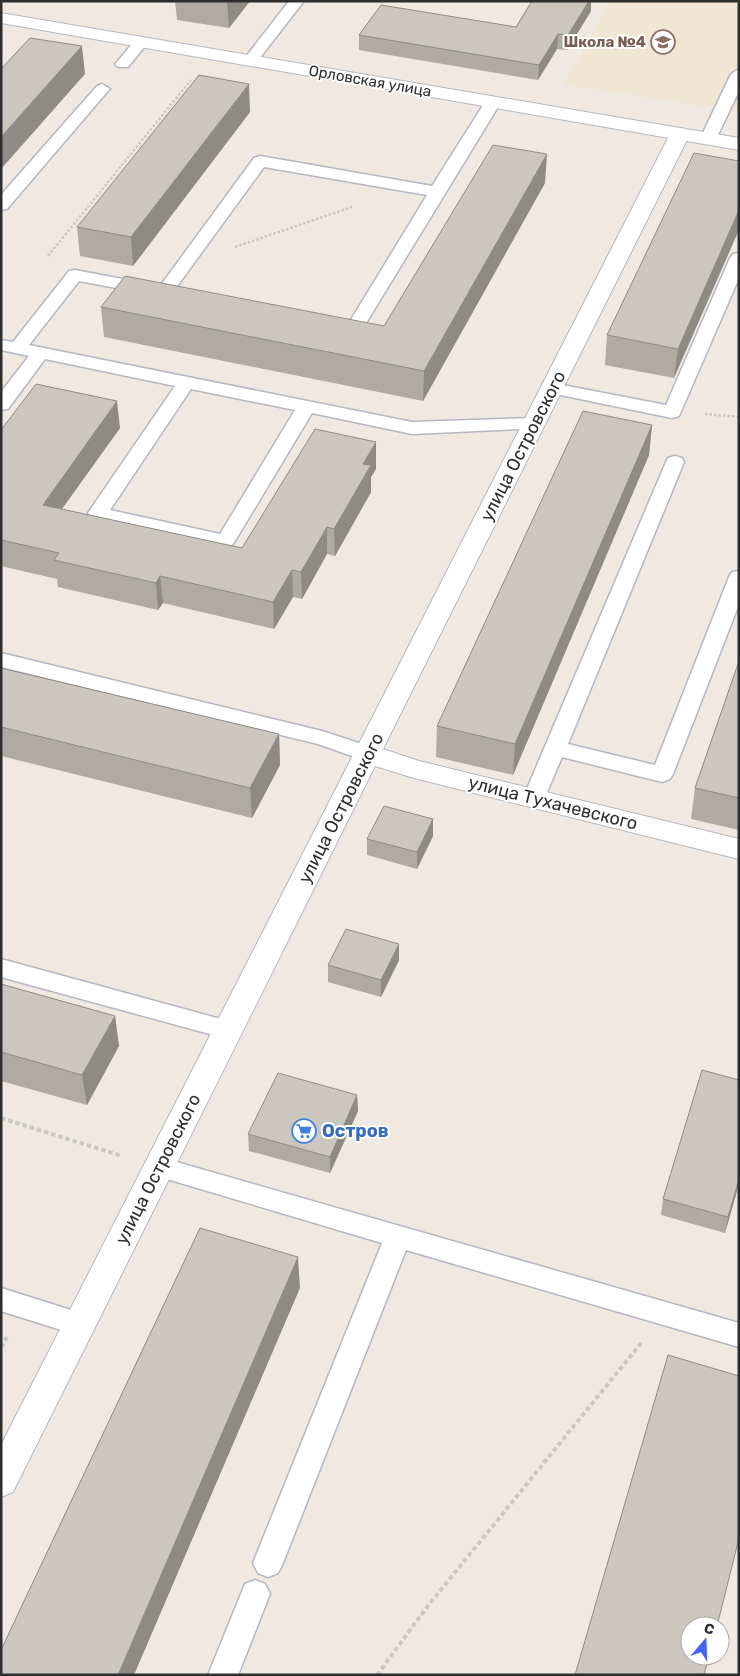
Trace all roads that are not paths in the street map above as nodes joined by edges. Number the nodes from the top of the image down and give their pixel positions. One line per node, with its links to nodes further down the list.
1 (297, 1): 4 (lane)
2 (1, 18): 3 (street, Орловская улица)
3 (141, 42): 4 (street, Орловская улица); 5 (lane)
4 (250, 61): 8 (street, Орловская улица)
5 (123, 64)
6 (739, 74): 10 (lane)
7 (102, 89): 13 (lane)
8 (493, 102): 9 (street, Орловская улица); 12 (lane)
9 (680, 134): 10 (street, Орловская улица); 21 (street, улица Островского)
10 (708, 139): 11 (street, Орловская улица)
11 (739, 144)
12 (437, 192): 15 (lane); 17 (lane)
13 (1, 205)
14 (739, 258): 21 (lane)
15 (164, 292): 16 (lane); 18 (lane)
16 (183, 296)
17 (316, 322)
18 (9, 346): 19 (lane)
19 (40, 353): 20 (lane); 22 (lane)
20 (187, 382): 23 (lane); 23 (lane)
21 (552, 388): 24 (street, улица Островского)
22 (1, 405)
23 (307, 406): 24 (lane)
24 (533, 424): 29 (street, улица Островского)
25 (675, 462): 28 (lane)
26 (739, 577): 28 (lane)
27 (1, 660): 29 (lane)
28 (554, 748): 30 (lane)
29 (369, 754): 30 (street, улица Тухачевского); 33 (street, улица Островского)
30 (534, 798): 31 (street, улица Тухачевского)
31 (739, 849)
32 (1, 968): 33 (lane)
33 (228, 1030): 34 (street, улица Островского)
34 (159, 1167): 35 (lane); 37 (street, улица Островского)
35 (398, 1236): 38 (lane); 40 (lane)
36 (1, 1298): 37 (lane)
37 (80, 1324): 39 (street, улица Островского)
38 (739, 1336)
39 (1, 1481)
40 (268, 1563)
41 (256, 1594): 42 (lane)
42 (223, 1675)

